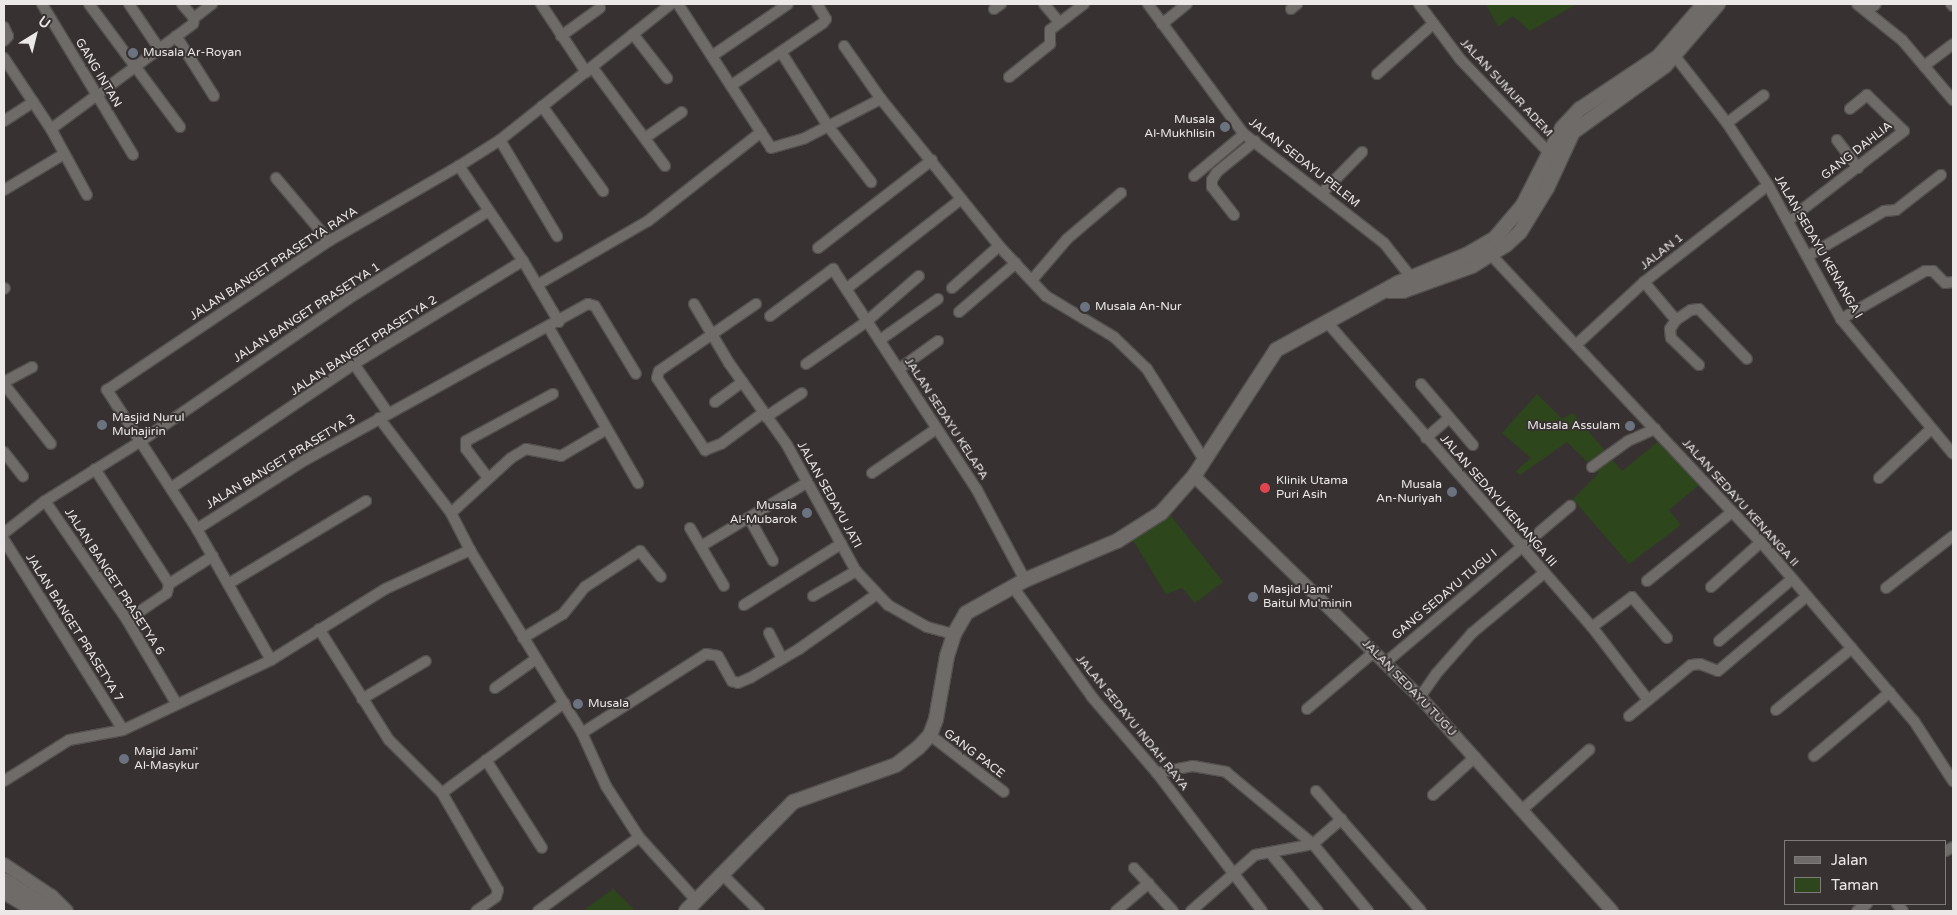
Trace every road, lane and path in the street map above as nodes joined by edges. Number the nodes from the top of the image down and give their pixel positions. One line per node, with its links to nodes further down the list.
1 (42, 4): 47 (street, GANG INTAN)
2 (90, 4): 38 (street)
3 (129, 4): 33 (street)
4 (182, 4): 22 (street)
5 (212, 4): 22 (street)
6 (541, 4): 29 (street)
7 (671, 4): 27 (street, JALAN BANGET PRASETYA RAYA)
8 (678, 4): 36 (street)
9 (788, 4): 36 (street)
10 (817, 4): 34 (street)
11 (1044, 4): 23 (street)
12 (1084, 4): 23 (street)
13 (1148, 4): 24 (street, JALAN SEDAYU PELEM)
14 (1187, 4): 24 (street)
15 (1419, 4): 25 (street, JALAN SUMUR ADEM)
16 (1704, 4): 35 (main road)
17 (1718, 4): 35 (main road)
18 (1857, 4): 21 (street)
19 (1876, 4): 21 (street)
20 (600, 8): 29 (street)
21 (1867, 11): 39 (street)
22 (194, 18): 28 (street)
23 (1059, 22): 42 (street)
24 (1162, 24): 60 (street, JALAN SEDAYU PELEM)
25 (1433, 24): 41 (street); 68 (street, JALAN SUMUR ADEM)
26 (4, 27): 30 (street)
27 (633, 34): 40 (street, JALAN BANGET PRASETYA RAYA); 43 (street)
28 (176, 36): 33 (street); 46 (street)
29 (561, 36): 40 (street)
30 (4, 42)
31 (1953, 44): 39 (street)
32 (844, 46): 48 (street)
33 (158, 47): 38 (street)
34 (781, 52): 44 (street); 56 (street)
35 (1671, 52): 55 (street, JALAN SEDAYU KENANGA I); 68 (main road)
36 (712, 56): 44 (street)
37 (4, 58): 50 (street)
38 (133, 66): 47 (street); 57 (street)
39 (1924, 66): 49 (street)
40 (589, 70): 51 (street, JALAN BANGET PRASETYA RAYA); 61 (street)
41 (1377, 74)
42 (1008, 77)
43 (667, 78)
44 (732, 85): 59 (street)
45 (1764, 95): 55 (street)
46 (214, 96)
47 (97, 97): 58 (street); 67 (street, GANG INTAN)
48 (881, 99): 56 (street); 69 (street)
49 (1953, 100)
50 (33, 102): 54 (street); 58 (street)
51 (542, 106): 62 (street, JALAN BANGET PRASETYA RAYA); 79 (street)
52 (1850, 109): 72 (street, GANG DAHLIA)
53 (682, 112): 61 (street)
54 (4, 120)
55 (1727, 122): 77 (street, JALAN SEDAYU KENANGA I)
56 (828, 126): 59 (street); 76 (street)
57 (180, 127)
58 (51, 129): 66 (street)
59 (759, 134): 102 (street)
60 (1244, 134): 64 (street, JALAN SEDAYU PELEM); 74 (street)
61 (645, 138): 71 (street)
62 (500, 140): 70 (street, JALAN BANGET PRASETYA RAYA); 88 (street)
63 (1837, 140): 72 (street)
64 (1255, 141): 80 (street, JALAN SEDAYU PELEM); 85 (street)
65 (1362, 152): 80 (street)
66 (64, 154): 78 (street); 82 (street)
67 (133, 155)
68 (1554, 158): 87 (main road)
69 (932, 160): 83 (street); 91 (street)
70 (459, 166): 84 (street); 89 (street, JALAN BANGET PRASETYA RAYA)
71 (665, 166)
72 (1858, 168): 86 (street, GANG DAHLIA)
73 (1942, 175): 93 (street)
74 (1194, 176)
75 (276, 178): 89 (street)
76 (871, 182)
77 (1768, 185): 86 (street, JALAN SEDAYU KENANGA I); 100 (street, JALAN 1)
78 (4, 190)
79 (602, 191)
80 (1323, 192): 99 (street, JALAN SEDAYU PELEM)
81 (1121, 193): 98 (street)
82 (87, 195)
83 (961, 199): 90 (street); 104 (street)
84 (489, 211): 95 (street); 141 (street, JALAN BANGET PRASETYA 1)
85 (1234, 215)
86 (1790, 219): 93 (street, JALAN SEDAYU KENANGA I)
87 (1515, 228): 92 (main road); 94 (main road)
88 (557, 236)
89 (329, 241): 141 (street, JALAN BANGET PRASETYA RAYA)
90 (999, 246): 96 (street); 103 (street)
91 (818, 248)
92 (1492, 256): 94 (main road); 119 (street, JALAN SEDAYU KENANGA II)
93 (1808, 256): 110 (street, JALAN SEDAYU KENANGA I)
94 (1469, 260): 99 (main road)
95 (523, 261): 102 (street); 121 (street, JALAN BANGET PRASETYA 2)
96 (1016, 263): 98 (street); 108 (street)
97 (919, 276): 114 (street)
98 (1032, 280): 146 (street)
99 (1414, 282): 112 (main road)
100 (1644, 282): 111 (street); 119 (street, JALAN 1)
101 (1953, 282): 110 (street)
102 (538, 285): 113 (street)
103 (952, 288)
104 (846, 289): 109 (street, JALAN SEDAYU KELAPA); 114 (street, JALAN SEDAYU KELAPA)
105 (938, 299): 117 (street)
106 (694, 304): 116 (street, JALAN SEDAYU JATI)
107 (756, 304): 116 (street)
108 (959, 312)
109 (770, 316)
110 (1841, 319): 139 (street, JALAN SEDAYU KENANGA I)
111 (1676, 320): 120 (street); 123 (street)
112 (1326, 321): 140 (street, JALAN SEDAYU KENANGA III); 146 (main road)
113 (559, 322): 115 (street, JALAN BANGET PRASETYA 3); 126 (street, JALAN BANGET PRASETYA 3)
114 (866, 322): 117 (street, JALAN SEDAYU KELAPA); 122 (street)
115 (549, 328): 134 (street, JALAN BANGET PRASETYA 3); 136 (street)
116 (712, 334): 127 (street, JALAN SEDAYU JATI); 133 (street)
117 (880, 340): 125 (street, JALAN SEDAYU KELAPA)
118 (938, 341): 125 (street)
119 (1576, 345): 138 (street, JALAN SEDAYU KENANGA II)
120 (1747, 359)
121 (354, 364): 134 (street); 156 (street, JALAN BANGET PRASETYA 2)
122 (806, 364)
123 (1699, 365)
124 (32, 367): 128 (street)
125 (899, 369): 137 (street, JALAN SEDAYU KELAPA)
126 (636, 374)
127 (743, 382): 132 (street); 133 (street, JALAN SEDAYU JATI)
128 (4, 383): 142 (street)
129 (1421, 384): 135 (street)
130 (802, 393): 133 (street)
131 (553, 394): 152 (street)
132 (715, 402)
133 (765, 415): 154 (street, JALAN SEDAYU JATI)
134 (384, 416): 160 (street); 164 (street, JALAN BANGET PRASETYA 3)
135 (1449, 418): 140 (street); 143 (street)
136 (607, 429): 152 (street); 155 (street)
137 (936, 429): 149 (street); 180 (street, JALAN SEDAYU KELAPA)
138 (1654, 429): 147 (street); 161 (street, JALAN SEDAYU KENANGA II)
139 (1931, 429): 144 (street, JALAN SEDAYU KENANGA I); 153 (street)
140 (1426, 438): 171 (street, JALAN SEDAYU KENANGA III)
141 (141, 441): 148 (street, JALAN BANGET PRASETYA 1); 156 (street)
142 (50, 444)
143 (1472, 445)
144 (1952, 449)
145 (4, 452): 150 (street)
146 (1204, 460): 151 (main road)
147 (1592, 467)
148 (95, 469): 157 (street, JALAN BANGET PRASETYA 1); 181 (street)
149 (872, 473)
150 (23, 476)
151 (1194, 476): 180 (main road); 199 (street, JALAN SEDAYU TUGU)
152 (488, 478): 160 (street)
153 (1879, 478)
154 (808, 482): 162 (street); 169 (street, JALAN SEDAYU JATI)
155 (638, 483)
156 (171, 488): 164 (street)
157 (45, 501): 165 (street, JALAN BANGET PRASETYA 1); 190 (street, JALAN BANGET PRASETYA 6)
158 (366, 501): 182 (street)
159 (1570, 506): 171 (street, GANG SEDAYU TUGU I)
160 (451, 512): 172 (street)
161 (1732, 512): 168 (street, JALAN SEDAYU KENANGA II); 179 (street)
162 (748, 518): 170 (street); 174 (street)
163 (690, 528): 170 (street)
164 (197, 529): 173 (street)
165 (4, 533)
166 (1953, 536): 185 (street)
167 (4, 540): 215 (street, JALAN BANGET PRASETYA 7)
168 (1761, 542): 178 (street, JALAN SEDAYU KENANGA II); 184 (street)
169 (841, 544): 175 (street, JALAN SEDAYU JATI); 189 (street)
170 (703, 545): 183 (street)
171 (1522, 547): 176 (street, JALAN SEDAYU KENANGA III); 204 (street, GANG SEDAYU TUGU I)
172 (470, 550): 192 (street); 195 (street)
173 (212, 556): 181 (street); 182 (street)
174 (773, 562)
175 (856, 571): 186 (street, JALAN SEDAYU JATI); 187 (street)
176 (1544, 573): 191 (street, JALAN SEDAYU KENANGA III); 207 (street)
177 (661, 577): 195 (street)
178 (1792, 579): 188 (street, JALAN SEDAYU KENANGA II); 197 (street)
179 (1646, 581)
180 (1019, 583): 194 (main road); 222 (street, JALAN SEDAYU INDAH RAYA)
181 (169, 584): 190 (street)
182 (228, 584): 202 (street)
183 (724, 586)
184 (1711, 587)
185 (1886, 588)
186 (877, 594): 194 (street, JALAN SEDAYU JATI); 201 (street)
187 (814, 596)
188 (1807, 596): 198 (street, JALAN SEDAYU KENANGA II); 209 (street)
189 (744, 605)
190 (127, 620): 210 (street, JALAN BANGET PRASETYA 6)
191 (1592, 627): 196 (street); 209 (street, JALAN SEDAYU KENANGA III)
192 (319, 629): 202 (street); 208 (street)
193 (769, 632): 201 (street)
194 (954, 634): 217 (main road)
195 (523, 638): 200 (street)
196 (1667, 638)
197 (1719, 641)
198 (1852, 648): 206 (street, JALAN SEDAYU KENANGA II); 213 (street)
199 (1374, 652): 204 (street, JALAN SEDAYU TUGU); 212 (street)
200 (536, 659): 205 (street); 211 (street)
201 (782, 659): 216 (street)
202 (271, 660): 210 (street)
203 (426, 662): 208 (street)
204 (1385, 663): 207 (street, JALAN SEDAYU TUGU)
205 (495, 688)
206 (1890, 692): 219 (street); 224 (street, JALAN SEDAYU KENANGA II)
207 (1420, 697): 220 (street, JALAN SEDAYU TUGU)
208 (362, 698): 227 (street)
209 (1648, 700): 214 (street)
210 (176, 703): 215 (street)
211 (564, 703): 216 (street); 221 (street)
212 (1307, 709)
213 (1776, 710)
214 (1629, 716)
215 (122, 730): 223 (street)
216 (582, 733): 231 (street)
217 (930, 735): 226 (street, GANG PACE); 237 (main road)
218 (1589, 750): 229 (street)
219 (1814, 756)
220 (1475, 757): 228 (street); 229 (street, JALAN SEDAYU TUGU)
221 (486, 760): 227 (street); 233 (street)
222 (1157, 773): 232 (street); 238 (street, JALAN SEDAYU INDAH RAYA)
223 (4, 781)
224 (1953, 781)
225 (1316, 791): 230 (street)
226 (1004, 792)
227 (442, 793): 247 (street)
228 (1433, 795)
229 (1523, 809): 257 (street, JALAN SEDAYU TUGU)
230 (1342, 819): 232 (street); 256 (street)
231 (639, 837): 242 (street); 248 (street)
232 (1313, 844): 234 (street); 255 (street)
233 (542, 848)
234 (1272, 854): 238 (street); 254 (street)
235 (4, 864): 246 (street)
236 (1134, 868): 240 (street)
237 (721, 873): 242 (main road); 250 (street)
238 (1232, 875): 244 (street); 253 (street, JALAN SEDAYU INDAH RAYA)
239 (4, 880): 243 (main road)
240 (1149, 883): 251 (street); 252 (street)
241 (4, 893): 243 (street)
242 (696, 900): 249 (main road)
243 (34, 904): 245 (main road)
244 (1195, 910)
245 (52, 911)
246 (67, 911)
247 (476, 911)
248 (538, 911)
249 (686, 911)
250 (760, 911)
251 (1116, 911)
252 (1173, 911)
253 (1262, 911)
254 (1318, 911)
255 (1368, 911)
256 (1421, 911)
257 (1612, 911)

